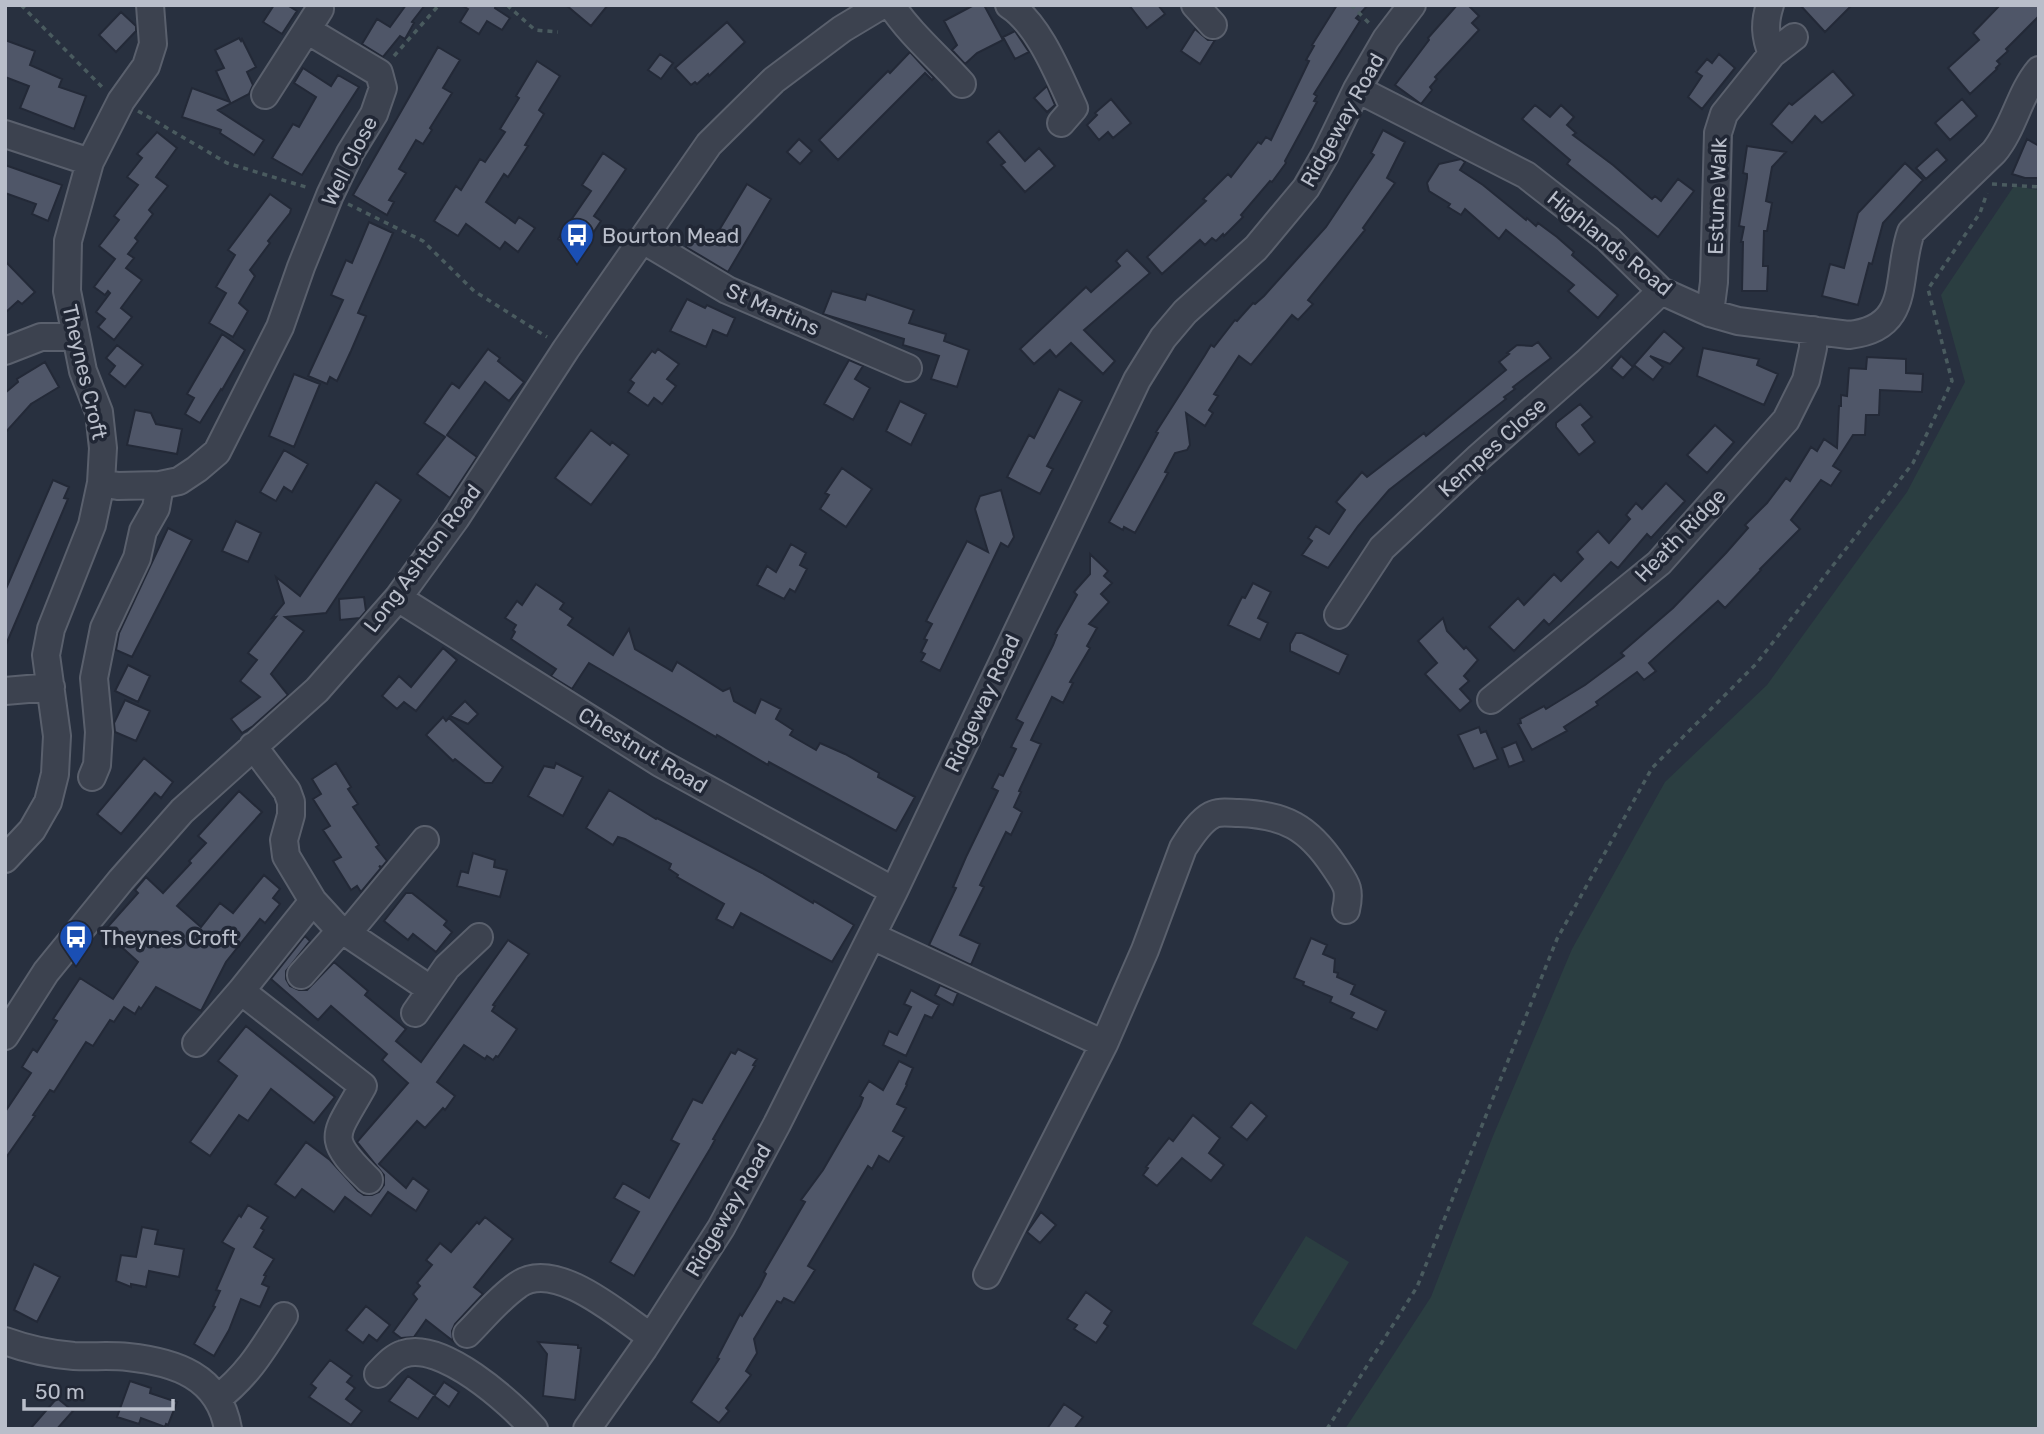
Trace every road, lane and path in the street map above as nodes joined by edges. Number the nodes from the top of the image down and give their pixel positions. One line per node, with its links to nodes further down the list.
1 (21, 5): 19 (path)
2 (150, 5): 19 (street, Theynes Croft)
3 (439, 5): 15 (path)
4 (507, 5): 12 (path)
5 (882, 5): 25 (street, Long Ashton Road)
6 (891, 5): 16 (street)
7 (1009, 5): 20 (street)
8 (1195, 5): 10 (street)
9 (1412, 5): 17 (street, Ridgeway Road)
10 (1213, 25)
11 (1789, 30): 13 (street, Estune Walk); 13 (street, Estune Walk)
12 (558, 32)
13 (1772, 54): 27 (street, Estune Walk)
14 (2039, 70): 28 (street, Highlands Road)
15 (379, 74): 18 (street); 24 (street, Well Close)
16 (962, 84)
17 (1357, 89): 26 (street, Highlands Road); 44 (street, Ridgeway Road)
18 (265, 94)
19 (121, 101): 22 (street, Theynes Croft); 24 (path)
20 (1060, 123)
21 (5, 134): 22 (street)
22 (90, 162): 29 (street, Theynes Croft)
23 (2039, 187): 68 (path)
24 (330, 195): 30 (path); 34 (street, Well Close)
25 (643, 240): 30 (street, Long Ashton Road); 32 (street, St Martins)
26 (1661, 291): 27 (street, Highlands Road); 36 (street, Kempes Close)
27 (1710, 313): 28 (street, Highlands Road)
28 (1813, 330): 39 (street, Heath Ridge)
29 (75, 337): 31 (street); 33 (street, Theynes Croft)
30 (566, 349): 35 (street, Long Ashton Road)
31 (5, 351)
32 (908, 369)
33 (101, 483): 34 (street, Well Close); 37 (street, Theynes Croft)
34 (160, 485): 41 (street)
35 (398, 598): 40 (street, Long Ashton Road); 44 (street, Chestnut Road)
36 (1338, 615)
37 (51, 687): 38 (street); 43 (street, Theynes Croft)
38 (5, 691)
39 (1491, 700)
40 (253, 746): 45 (street); 54 (street, Long Ashton Road)
41 (92, 777)
42 (425, 840): 47 (street)
43 (5, 859)
44 (894, 891): 48 (street, Ridgeway Road)
45 (313, 901): 47 (street); 52 (street)
46 (1346, 911): 56 (street)
47 (344, 932): 50 (street); 51 (street)
48 (872, 936): 56 (street); 61 (street, Ridgeway Road)
49 (479, 937): 51 (street)
50 (301, 975)
51 (430, 989): 53 (street)
52 (241, 991): 55 (street); 57 (street)
53 (415, 1013)
54 (7, 1027)
55 (196, 1043)
56 (1104, 1044): 58 (street)
57 (369, 1180)
58 (987, 1275)
59 (284, 1315): 64 (street)
60 (467, 1334): 61 (street)
61 (651, 1337): 67 (street, Ridgeway Road)
62 (5, 1341): 64 (street)
63 (378, 1374): 66 (street)
64 (217, 1399): 65 (street)
65 (228, 1429)
66 (534, 1429)
67 (587, 1429)
68 (1327, 1429)

